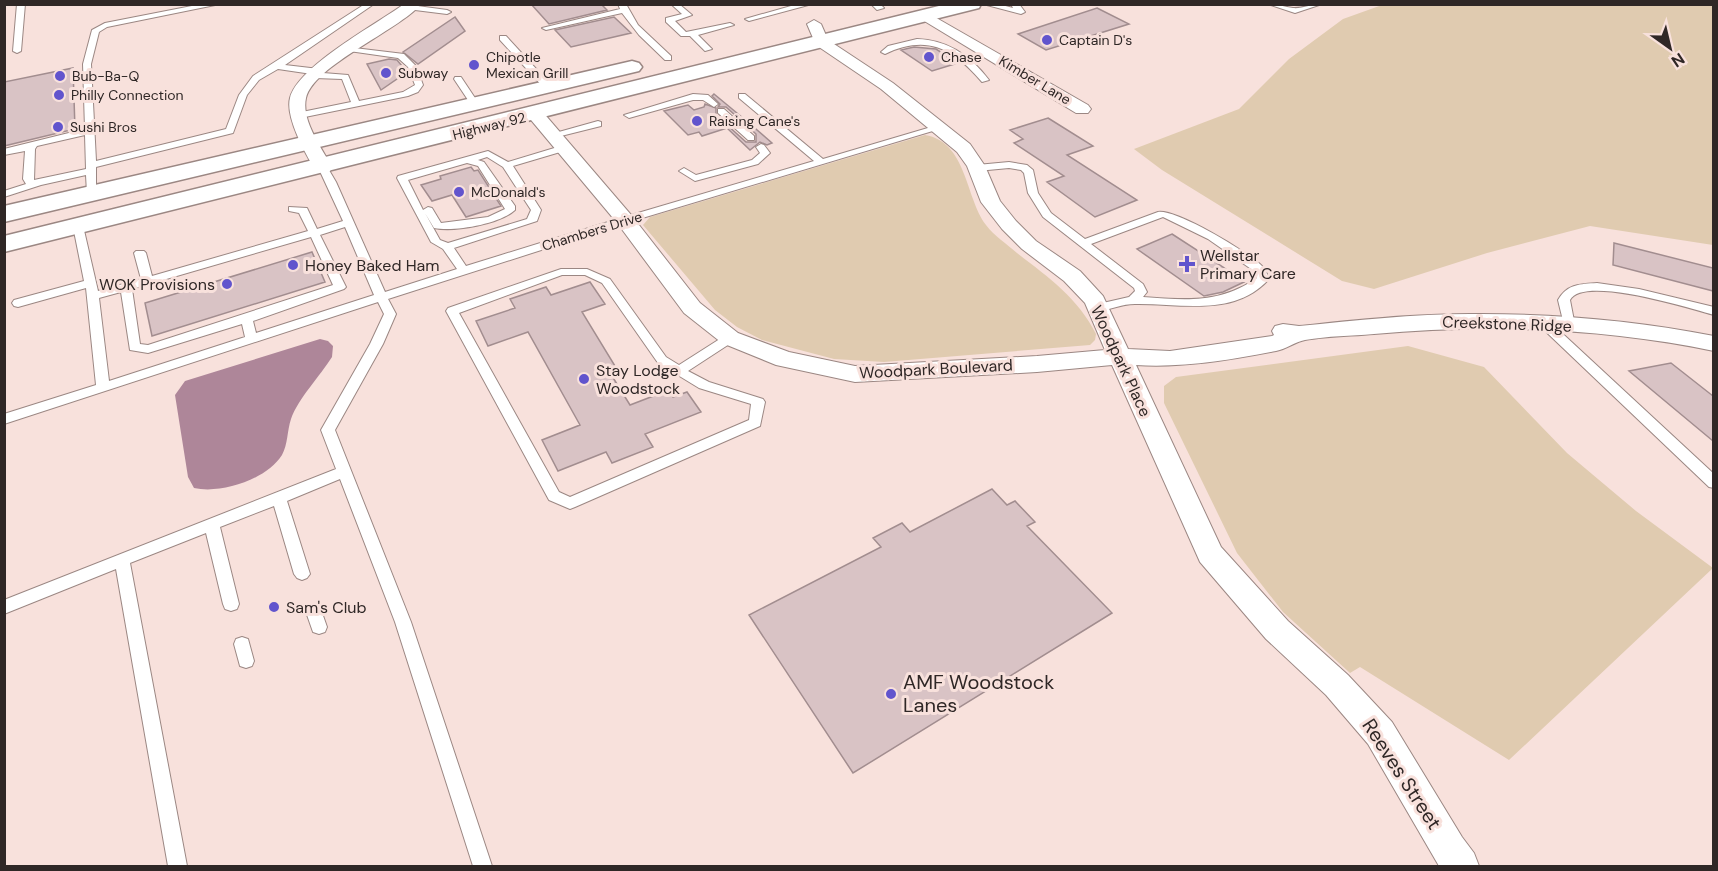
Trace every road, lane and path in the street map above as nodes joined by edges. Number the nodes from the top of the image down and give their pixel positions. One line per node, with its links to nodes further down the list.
1 (21, 4): 24 (lane)
2 (217, 4): 41 (lane)
3 (371, 4): 27 (lane)
4 (674, 4): 19 (lane)
5 (972, 4): 14 (main road, Highway 92)
6 (986, 4): 7 (lane)
7 (1014, 4)
8 (1271, 4): 9 (lane)
9 (1319, 4)
10 (412, 6): 13 (lane); 23 (street)
11 (883, 6): 16 (main road, Highway 92)
12 (623, 7): 17 (lane); 26 (lane)
13 (447, 12)
14 (926, 16): 16 (main road, Highway 92); 35 (street, Kimber Lane)
15 (749, 19): 16 (lane)
16 (812, 19): 20 (main road, Highway 92); 36 (main road, Highway 92); 40 (street, Woodpark Place)
17 (546, 28)
18 (735, 33): 19 (lane); 22 (main road, Highway 92)
19 (692, 34): 22 (lane)
20 (772, 34)
21 (503, 38): 31 (lane)
22 (708, 48): 26 (main road, Highway 92)
23 (350, 49): 28 (street); 33 (lane)
24 (17, 51)
25 (885, 52): 30 (lane)
26 (668, 58): 31 (main road, Highway 92)
27 (277, 66): 28 (lane); 54 (lane)
28 (317, 74): 33 (lane); 37 (street)
29 (458, 79): 34 (lane)
30 (985, 81)
31 (548, 87): 34 (main road, Highway 92)
32 (742, 96): 49 (lane)
33 (356, 104): 37 (lane)
34 (474, 104): 44 (main road, Highway 92)
35 (1082, 109)
36 (535, 114): 43 (street, Woodpark Boulevard); 51 (main road, Highway 92)
37 (300, 115): 44 (street)
38 (629, 115): 42 (lane)
39 (598, 124): 43 (lane)
40 (941, 127): 49 (lane, Chambers Drive); 52 (street, Woodpark Place)
41 (90, 131): 45 (lane); 54 (lane)
42 (751, 138)
43 (558, 141): 50 (lane); 60 (street, Woodpark Boulevard)
44 (311, 143): 51 (street); 54 (main road, Highway 92)
45 (31, 147): 47 (lane); 55 (lane)
46 (761, 147): 53 (lane)
47 (4, 152)
48 (467, 160): 50 (lane); 57 (lane); 57 (lane)
49 (821, 162): 60 (lane, Chambers Drive)
50 (507, 165): 66 (lane)
51 (323, 167): 61 (lane); 62 (main road, Highway 92)
52 (977, 168): 64 (lane); 75 (street, Woodpark Place)
53 (684, 171)
54 (92, 176): 55 (lane); 59 (main road, Highway 92)
55 (38, 183): 56 (lane)
56 (4, 194)
57 (412, 200): 66 (lane)
58 (293, 209): 63 (lane)
59 (4, 214)
60 (625, 220): 68 (lane, Chambers Drive); 79 (street, Woodpark Boulevard)
61 (349, 223): 63 (lane); 72 (lane)
62 (78, 226): 65 (main road, Highway 92); 71 (lane)
63 (315, 232): 69 (lane); 77 (lane)
64 (1083, 243): 73 (lane); 73 (lane)
65 (4, 244)
66 (447, 247): 68 (lane)
67 (140, 253): 69 (lane)
68 (464, 271): 72 (lane, Chambers Drive)
69 (147, 280): 70 (lane)
70 (126, 286): 71 (lane); 77 (lane)
71 (92, 289): 74 (lane); 84 (lane)
72 (381, 297): 80 (lane, Chambers Drive); 86 (lane)
73 (1133, 300): 75 (lane)
74 (18, 303)
75 (1098, 308): 82 (street, Woodpark Place)
76 (1713, 311): 78 (lane)
77 (246, 319): 80 (lane)
78 (1557, 326): 81 (street, Creekstone Ridge); 82 (street, Creekstone Ridge); 87 (lane)
79 (730, 338): 82 (street, Woodpark Boulevard); 83 (lane)
80 (252, 339): 84 (lane, Chambers Drive)
81 (1713, 344)
82 (1120, 356): 96 (street, Woodpark Place)
83 (679, 371): 83 (lane)
84 (103, 387): 85 (lane, Chambers Drive)
85 (4, 419)
86 (344, 472): 88 (lane); 98 (lane)
87 (1713, 483)
88 (279, 498): 89 (lane); 91 (lane)
89 (212, 525): 90 (lane); 92 (lane)
90 (122, 560): 93 (lane); 97 (lane)
91 (302, 574)
92 (231, 604)
93 (4, 607)
94 (242, 644): 95 (lane)
95 (246, 661)
96 (1337, 685): 99 (street, Reeves Street)
97 (177, 867)
98 (483, 867)
99 (1461, 867)

